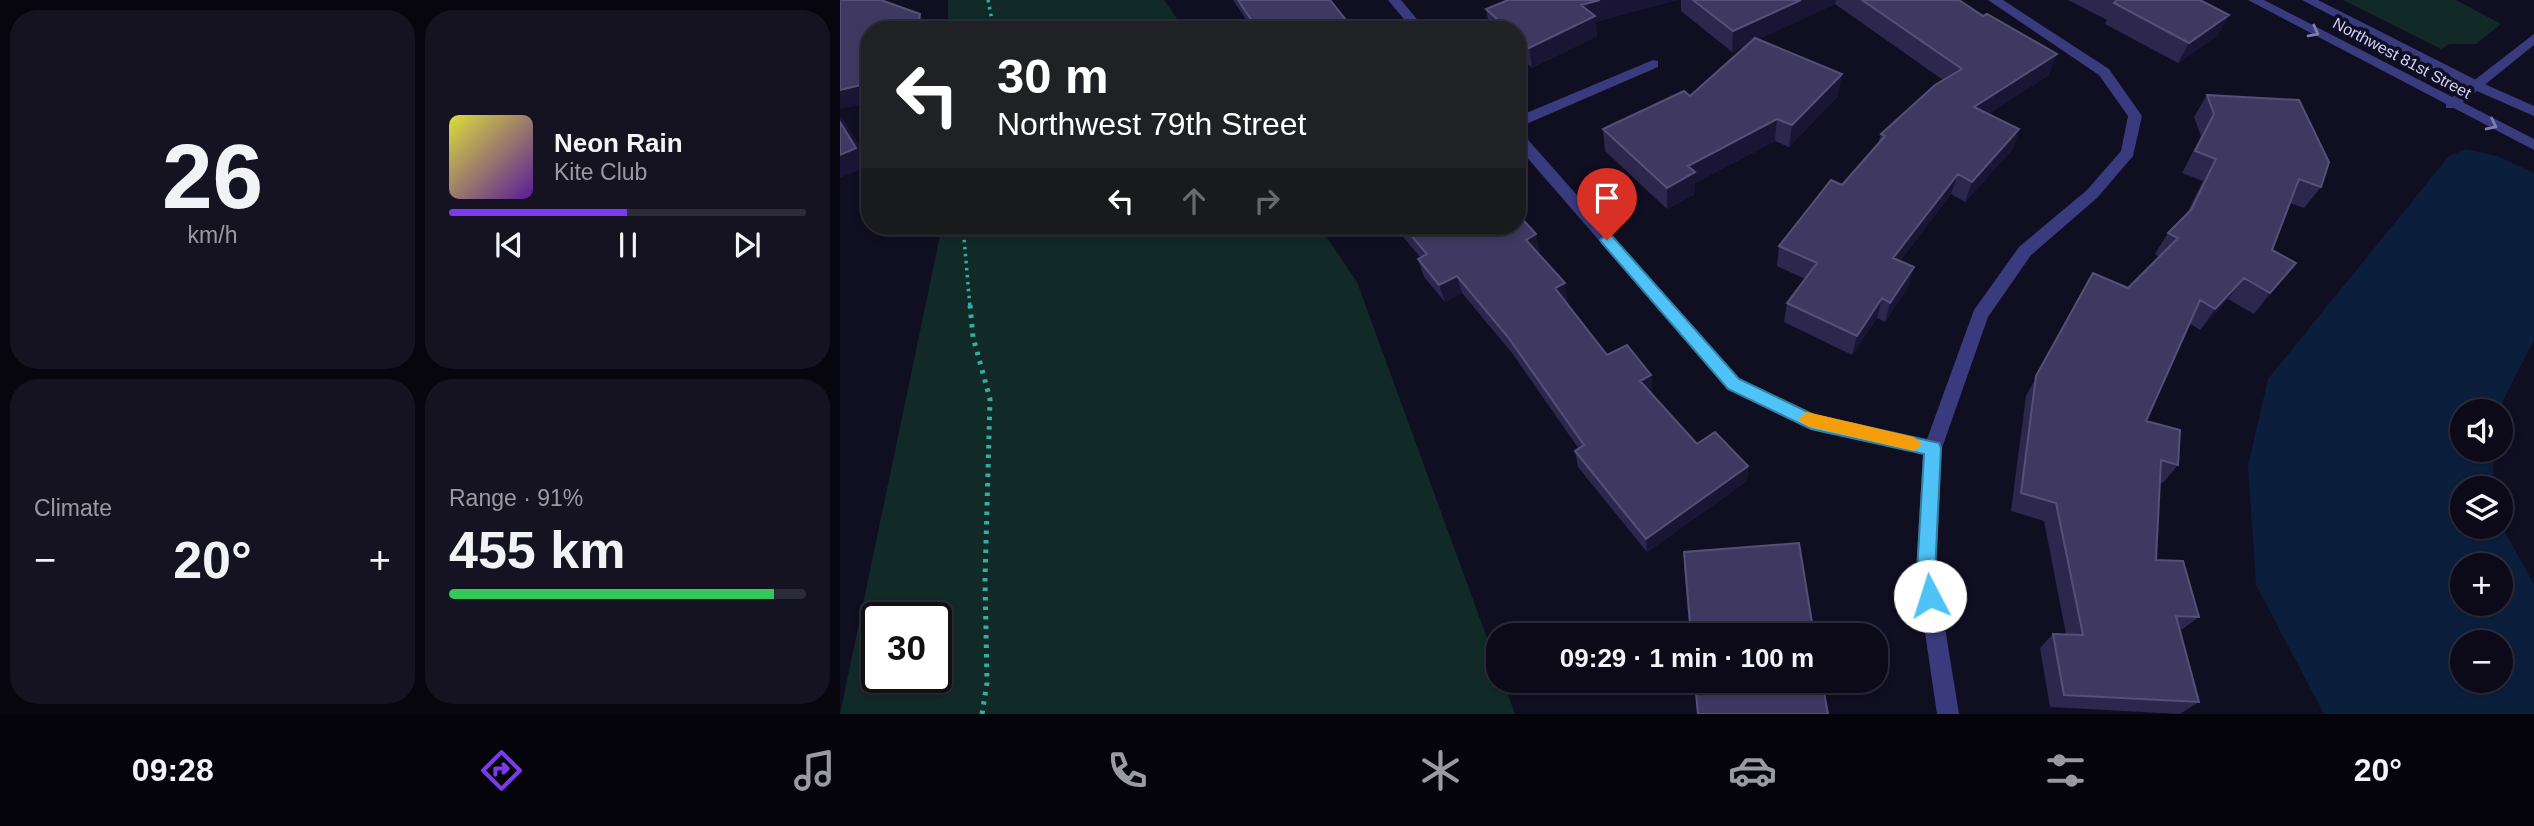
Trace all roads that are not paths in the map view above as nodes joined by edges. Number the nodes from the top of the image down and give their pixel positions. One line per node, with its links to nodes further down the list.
1 (1394, 0): 5 (street)
2 (1994, 0): 14 (street)
3 (2254, 0): 9 (street, Northwest 81st Street, one-way to 9)
4 (2308, 0): 8 (street, Northwest 81st Street)
5 (1412, 21)
6 (2534, 38): 8 (street)
7 (1653, 64): 11 (street)
8 (2476, 85): 9 (street); 10 (street, Northwest 81st Street)
9 (2451, 104): 12 (street, Northwest 81st Street, one-way to 12)
10 (2534, 111)
11 (1526, 119)
12 (2534, 145)
13 (1526, 146): 14 (street)
14 (1933, 448): 15 (street)
15 (1948, 714)

